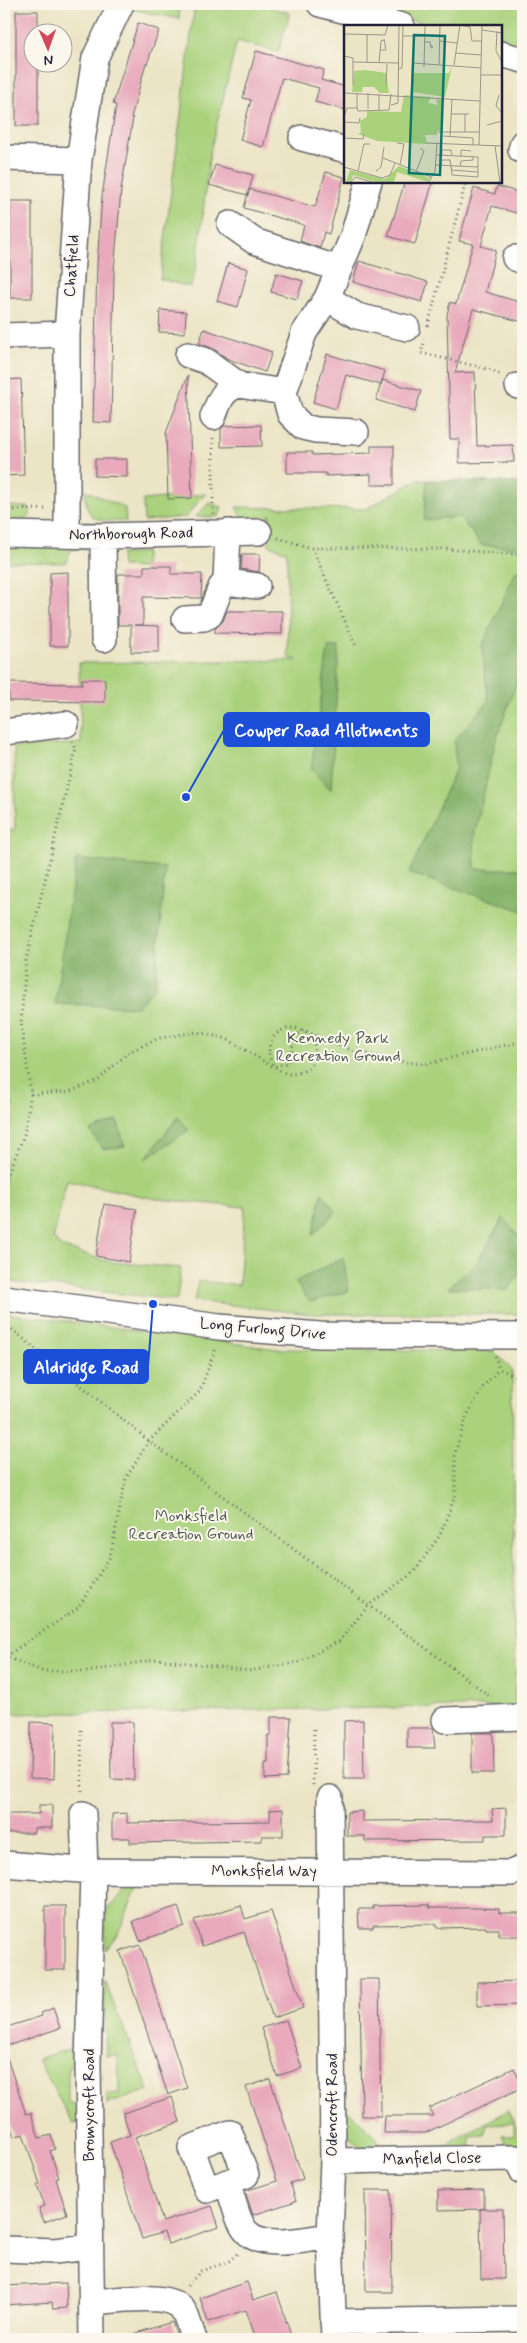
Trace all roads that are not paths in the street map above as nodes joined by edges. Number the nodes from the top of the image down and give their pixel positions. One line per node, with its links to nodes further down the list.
1 (121, 4): 9 (street, Chatfield)
2 (320, 4): 3 (street)
3 (398, 25)
4 (502, 54): 5 (street)
5 (523, 60)
6 (302, 138): 7 (street)
7 (344, 149)
8 (4, 158): 9 (street)
9 (78, 160): 15 (street, Chatfield)
10 (370, 182): 12 (street)
11 (230, 224): 12 (street)
12 (339, 269): 13 (street)
13 (327, 298): 14 (street); 19 (street)
14 (407, 328)
15 (68, 334): 16 (street); 25 (street, Chatfield)
16 (4, 336)
17 (188, 356): 18 (street)
18 (239, 385): 19 (street); 20 (street)
19 (284, 392): 21 (street)
20 (213, 417)
21 (356, 432)
22 (220, 532): 23 (street, Northborough Road); 26 (street, Northborough Road); 27 (street)
23 (259, 532)
24 (4, 534): 25 (street, Northborough Road)
25 (67, 535): 26 (street, Northborough Road)
26 (103, 536): 30 (street)
27 (226, 582): 28 (street); 29 (street)
28 (258, 586)
29 (185, 619)
30 (104, 639)
31 (66, 724): 32 (street)
32 (4, 732)
33 (4, 1298): 34 (street, Long Furlong Drive)
34 (523, 1336)
35 (520, 1717): 36 (street)
36 (445, 1720)
37 (330, 1798): 42 (street, Odencroft Road)
38 (83, 1814): 41 (street, Bromycroft Road)
39 (4, 1864): 41 (street, Monksfield Way)
40 (523, 1868): 42 (street, Monksfield Way)
41 (89, 1871): 42 (street, Monksfield Way); 47 (street, Bromycroft Road)
42 (330, 1871): 43 (street, Odencroft Road)
43 (333, 2161): 44 (street, Manfield Close); 46 (street, Odencroft Road)
44 (523, 2172)
45 (227, 2182): 46 (street)
46 (330, 2236): 51 (street, Odencroft Road)
47 (89, 2247): 48 (street); 49 (street, Bromycroft Road)
48 (4, 2249)
49 (92, 2302): 52 (street, Bromycroft Road); 53 (street)
50 (523, 2319): 51 (street)
51 (333, 2331)
52 (92, 2339)
53 (194, 2339)

